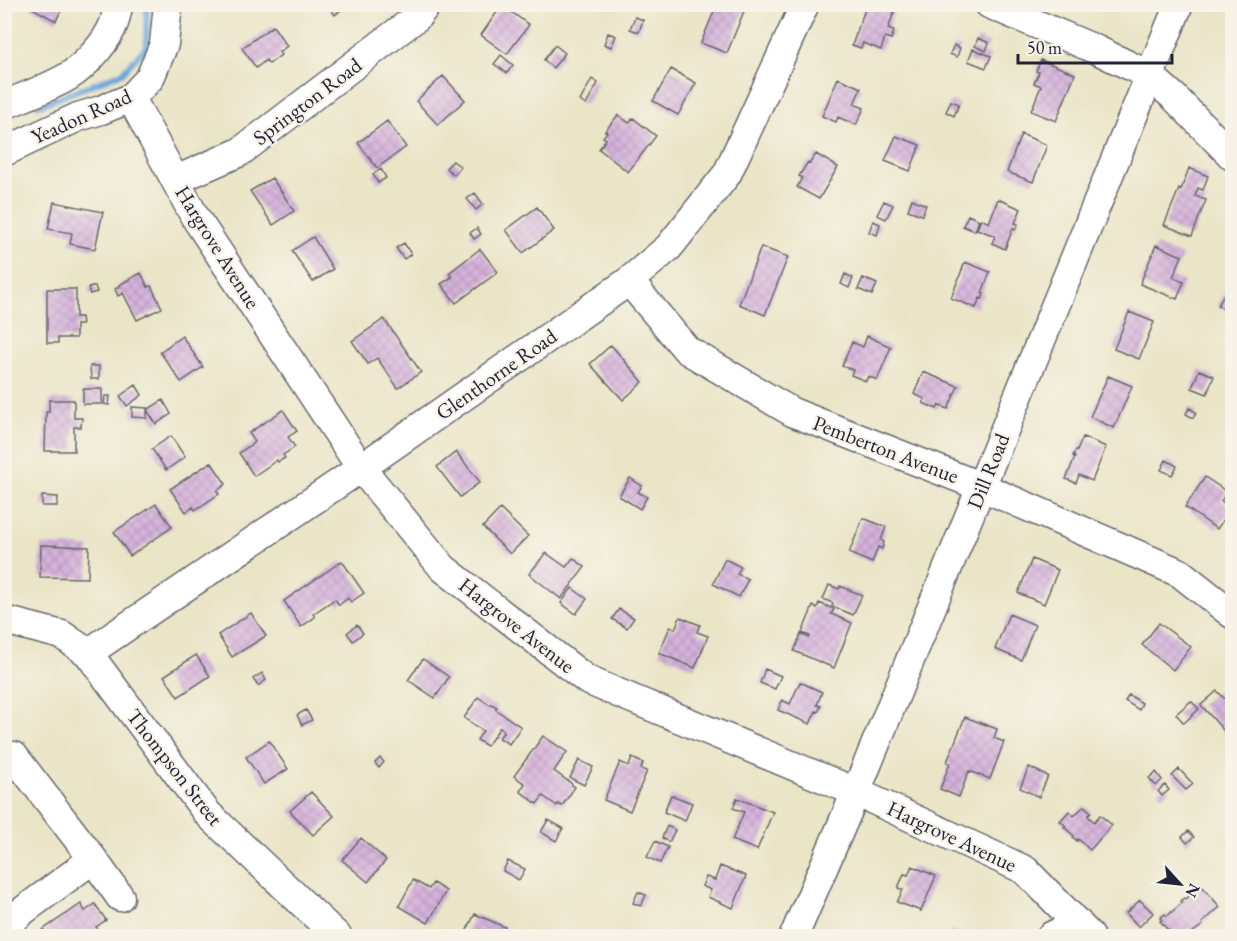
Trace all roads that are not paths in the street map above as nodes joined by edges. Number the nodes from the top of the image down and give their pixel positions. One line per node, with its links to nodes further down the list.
1 (119, 4): 9 (street, Yeadon Road)
2 (168, 4): 8 (street, Yeadon Road)
3 (427, 4): 12 (street, Springton Road)
4 (805, 4): 13 (street, Glenthorne Road)
5 (989, 4): 7 (street)
6 (1179, 4): 7 (street, Dill Road)
7 (1149, 75): 11 (street); 15 (street, Dill Road)
8 (131, 98): 10 (street, Yeadon Road); 12 (street, Hargrove Avenue)
9 (4, 105)
10 (4, 152)
11 (1233, 156)
12 (176, 180): 14 (street, Hargrove Avenue)
13 (629, 281): 14 (street, Glenthorne Road); 15 (street, Pemberton Avenue)
14 (362, 468): 18 (street, Glenthorne Road); 20 (street, Hargrove Avenue)
15 (982, 487): 16 (street, Pemberton Avenue); 20 (street, Dill Road)
16 (1233, 614)
17 (4, 620): 18 (street, Thompson Street)
18 (88, 653): 25 (street, Thompson Street)
19 (4, 768): 21 (street)
20 (856, 792): 24 (street, Hargrove Avenue); 26 (street, Dill Road)
21 (93, 859): 22 (street); 23 (street)
22 (120, 897)
23 (4, 930)
24 (1084, 930): 27 (street)
25 (337, 936)
26 (794, 936)
27 (1051, 936)

